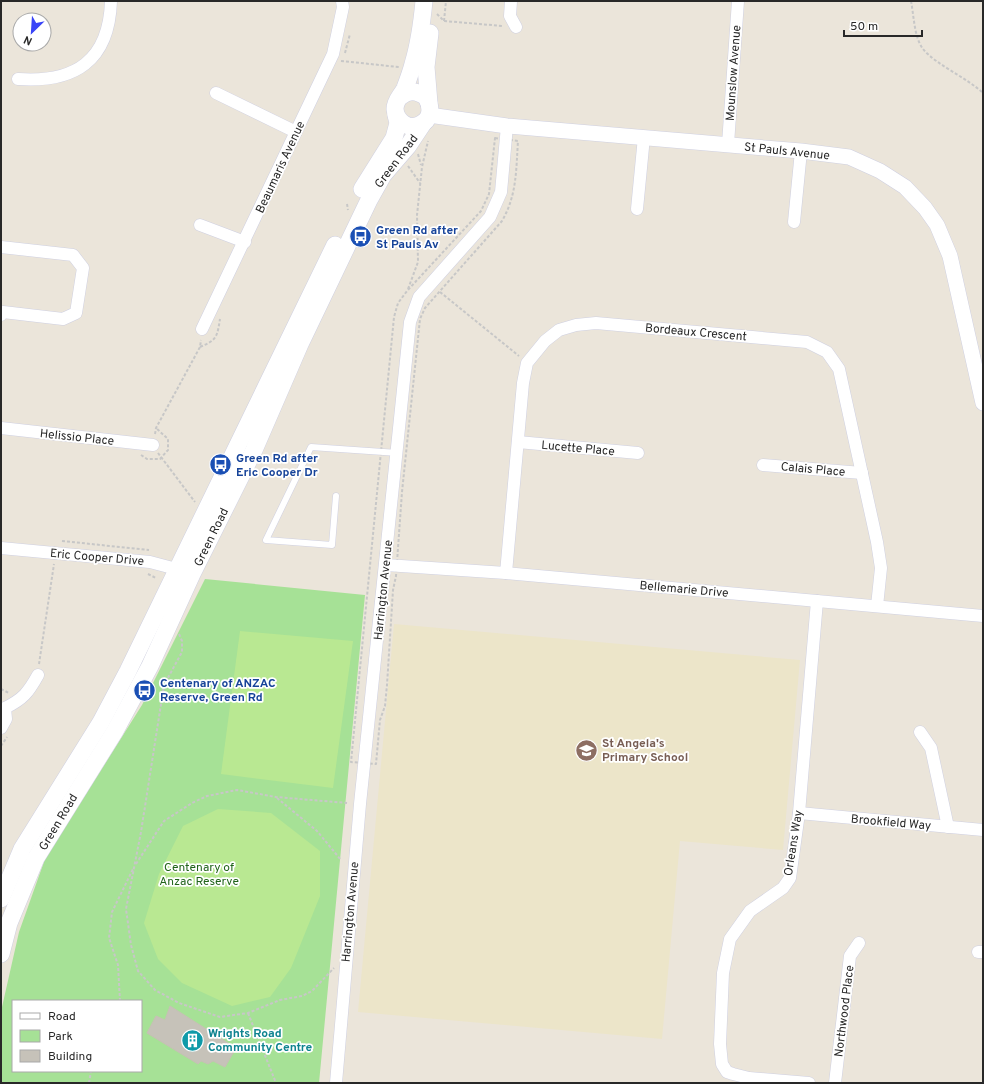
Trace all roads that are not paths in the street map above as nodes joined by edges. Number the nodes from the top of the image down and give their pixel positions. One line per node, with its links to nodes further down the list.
1 (111, 1): 7 (street)
2 (342, 1): 13 (street, Beaumaris Avenue)
3 (511, 1): 6 (street)
4 (738, 1): 15 (street, Mounslow Avenue)
5 (437, 7): 9 (main road); 11 (main road)
6 (516, 27)
7 (18, 79)
8 (216, 93): 13 (street)
9 (400, 97): 10 (main road); 11 (main road)
10 (396, 115): 11 (main road); 35 (main road, Green Road)
11 (428, 119): 12 (street, St Pauls Avenue); 35 (main road, Green Road)
12 (507, 126): 14 (street, St Pauls Avenue); 28 (street, Harrington Avenue)
13 (296, 132): 20 (street, Beaumaris Avenue)
14 (644, 137): 15 (street, St Pauls Avenue); 17 (street)
15 (728, 144): 16 (street, St Pauls Avenue)
16 (801, 151): 18 (street); 24 (street, St Pauls Avenue)
17 (637, 209)
18 (794, 222)
19 (200, 225): 20 (street)
20 (245, 242): 23 (street, Beaumaris Avenue)
21 (1, 247): 22 (street)
22 (1, 316)
23 (202, 328)
24 (983, 403)
25 (1, 428): 27 (street, Helissio Place)
26 (518, 442): 29 (street, Lucette Place); 31 (street, Bordeaux Crescent); 36 (street, Bordeaux Crescent)
27 (153, 445)
28 (398, 453): 32 (lane); 34 (street, Harrington Avenue)
29 (638, 453)
30 (763, 465): 31 (street, Calais Place)
31 (862, 473): 38 (street, Bordeaux Crescent)
32 (336, 496)
33 (1, 548): 35 (street, Eric Cooper Drive)
34 (386, 565): 36 (street, Bellemarie Drive); 50 (street, Harrington Avenue)
35 (185, 571): 47 (main road, Green Road); 49 (main road, Green Road)
36 (506, 573): 37 (street, Bellemarie Drive)
37 (817, 601): 38 (street, Bellemarie Drive); 44 (street, Orleans Way)
38 (877, 606): 39 (street, Bellemarie Drive)
39 (983, 616)
40 (38, 675): 41 (street)
41 (3, 705): 42 (street)
42 (1, 728)
43 (920, 732): 45 (street)
44 (799, 813): 45 (street, Brookfield Way); 51 (street, Orleans Way)
45 (948, 827): 46 (street, Brookfield Way)
46 (983, 830)
47 (1, 899)
48 (859, 943): 52 (street, Northwood Place)
49 (1, 954)
50 (336, 1083)
51 (809, 1083)
52 (835, 1083)

